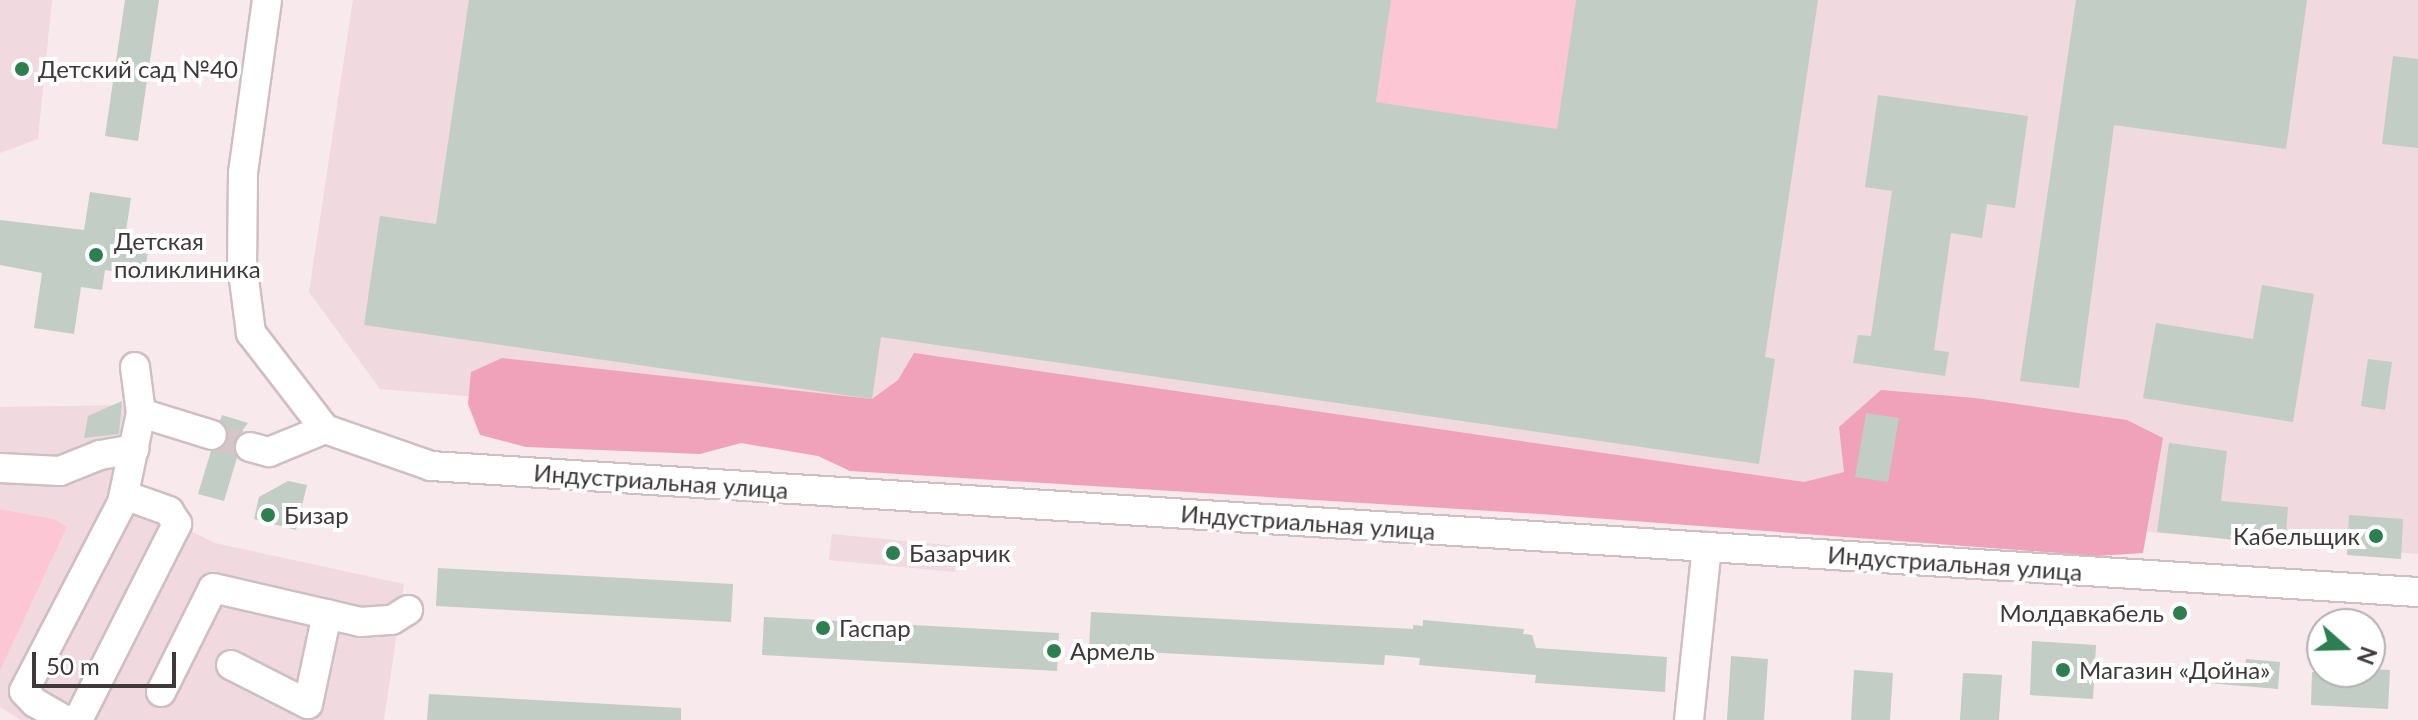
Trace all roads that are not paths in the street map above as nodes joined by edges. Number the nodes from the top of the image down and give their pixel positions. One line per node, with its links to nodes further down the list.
1 (267, 0): 4 (street)
2 (135, 367): 3 (street)
3 (141, 413): 5 (street); 7 (street)
4 (325, 429): 6 (street); 10 (street, Индустриальная улица)
5 (212, 435)
6 (250, 447)
7 (134, 449): 8 (street); 9 (street)
8 (0, 468)
9 (124, 495): 16 (street); 17 (street)
10 (1707, 547): 11 (street, Индустриальная улица); 18 (street)
11 (2418, 592)
12 (408, 610): 13 (street)
13 (327, 614): 14 (street); 15 (street)
14 (231, 665)
15 (161, 692)
16 (65, 720)
17 (78, 720)
18 (1689, 720)

